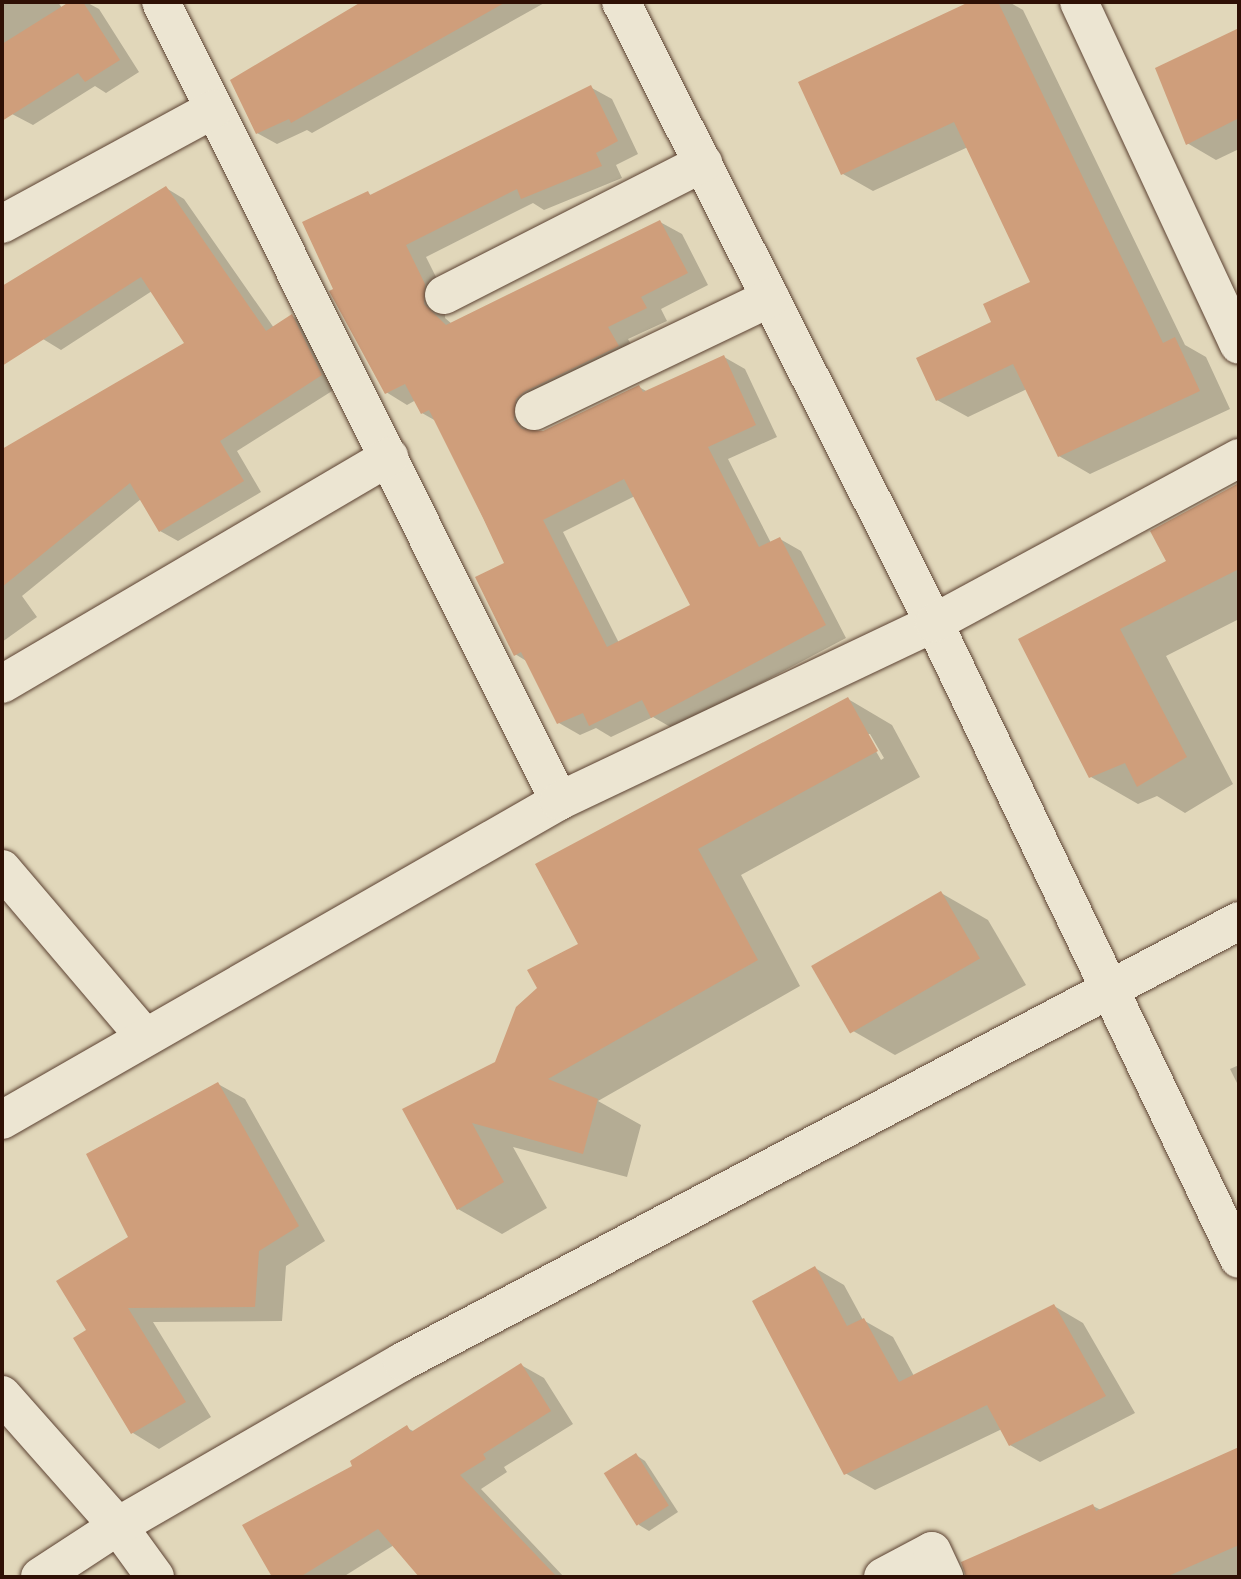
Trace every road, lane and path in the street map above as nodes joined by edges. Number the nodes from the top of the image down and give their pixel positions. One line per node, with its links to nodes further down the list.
1 (161, 2): 4 (street)
2 (621, 2): 5 (street)
3 (1079, 2): 9 (street)
4 (214, 108): 6 (street); 11 (street)
5 (703, 163): 7 (street); 8 (street)
6 (2, 224)
7 (444, 295)
8 (770, 298): 10 (street); 13 (street)
9 (1239, 345)
10 (534, 411)
11 (389, 457): 14 (street); 15 (street)
12 (1239, 458): 13 (street)
13 (934, 623): 15 (street); 18 (street)
14 (2, 684)
15 (558, 801): 19 (street)
16 (2, 869): 19 (street)
17 (1239, 920): 18 (street)
18 (1108, 991): 21 (street); 23 (street)
19 (144, 1036): 20 (street)
20 (2, 1120)
21 (1239, 1259)
22 (2, 1395): 23 (street)
23 (118, 1526): 24 (street); 25 (street)
24 (40, 1577)
25 (155, 1577)
26 (883, 1577): 27 (street)
27 (944, 1577)

